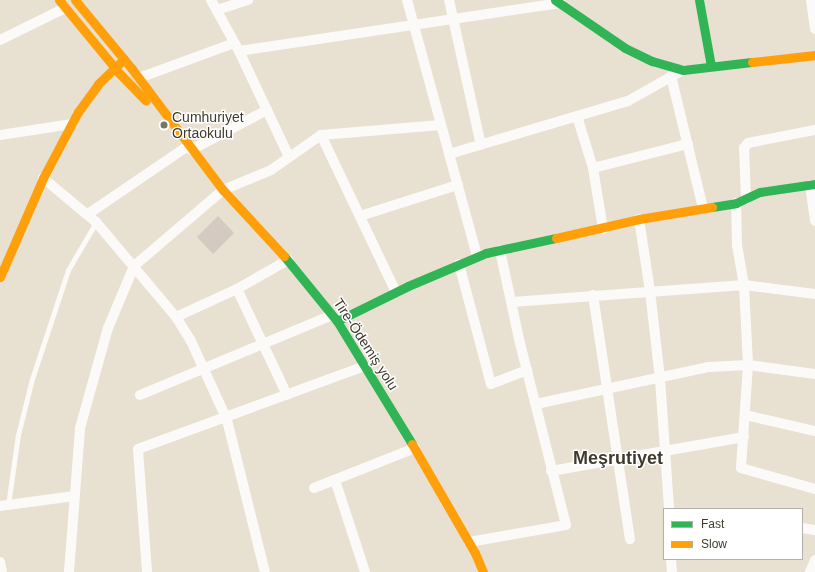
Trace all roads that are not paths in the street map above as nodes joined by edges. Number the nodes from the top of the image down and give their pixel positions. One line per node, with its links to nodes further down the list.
1 (75, 0): 17 (street)
2 (211, 0): 10 (street)
3 (248, 0): 10 (street)
4 (406, 0): 12 (street)
5 (449, 0): 11 (street)
6 (698, 0): 19 (street)
7 (811, 0): 13 (street)
8 (558, 2): 11 (street); 21 (street)
9 (62, 4): 14 (street); 18 (street)
10 (217, 10): 15 (street)
11 (454, 19): 12 (street); 34 (street)
12 (413, 25): 15 (street); 29 (street)
13 (815, 29)
14 (0, 40)
15 (237, 47): 24 (street); 25 (street)
16 (815, 55): 19 (street)
17 (124, 58): 18 (street); 20 (street)
18 (114, 66): 22 (street); 26 (street)
19 (711, 66): 21 (street)
20 (132, 69): 22 (street); 24 (street)
21 (683, 70): 23 (street)
22 (122, 76): 26 (street); 31 (street)
23 (671, 76): 27 (street); 35 (street)
24 (139, 78): 31 (street)
25 (267, 110): 36 (street); 38 (street)
26 (78, 112): 28 (street)
27 (578, 116): 34 (street); 39 (street)
28 (72, 124): 32 (street); 40 (street)
29 (441, 125): 33 (street); 37 (street)
30 (815, 130): 44 (street)
31 (179, 134): 36 (street, Tire-Ödemiş yolu)
32 (0, 135)
33 (321, 135): 38 (street); 47 (street)
34 (481, 144): 37 (street)
35 (688, 144): 39 (street); 45 (street)
36 (190, 148): 43 (street, Tire-Ödemiş yolu); 46 (street)
37 (449, 154): 41 (street)
38 (289, 157): 43 (street)
39 (593, 168): 51 (street)
40 (43, 178): 46 (street); 57 (street)
41 (458, 184): 47 (street); 53 (street)
42 (812, 185): 44 (street); 49 (street)
43 (223, 190): 54 (street, Tire-Ödemiş yolu); 56 (street)
44 (741, 201): 45 (street); 58 (street)
45 (703, 208): 48 (street)
46 (88, 214): 50 (street)
47 (360, 216): 61 (street)
48 (639, 219): 51 (street); 60 (street)
49 (815, 221)
50 (96, 222): 56 (street); 90 (lane)
51 (603, 229): 52 (street)
52 (500, 250): 53 (street); 64 (street)
53 (477, 256): 55 (street)
54 (288, 260): 59 (street); 66 (street, Tire-Ödemiş yolu)
55 (459, 264): 61 (street); 71 (street)
56 (134, 266): 65 (street); 89 (street)
57 (0, 277)
58 (744, 285): 60 (street); 62 (street); 68 (street)
59 (237, 289): 65 (street); 67 (street)
60 (650, 291): 63 (street); 73 (street)
61 (396, 292): 66 (street)
62 (815, 294)
63 (593, 295): 64 (street); 74 (street)
64 (512, 302): 71 (street)
65 (176, 317): 70 (street)
66 (335, 318): 67 (street); 69 (street, Tire-Ödemiş yolu)
67 (263, 344): 70 (street); 76 (street)
68 (748, 365): 72 (street); 73 (street); 78 (street)
69 (365, 366): 76 (street); 82 (street, Tire-Ödemiş yolu)
70 (203, 368): 75 (street); 79 (street)
71 (527, 370): 77 (street)
72 (815, 374)
73 (660, 379): 74 (street); 83 (street)
74 (607, 390): 77 (street); 84 (street)
75 (140, 395)
76 (287, 395): 79 (street)
77 (536, 404): 85 (street)
78 (745, 415): 80 (street); 81 (street)
79 (226, 417): 101 (street); 102 (street)
80 (815, 431)
81 (744, 437): 83 (street); 88 (street)
82 (415, 448): 86 (street); 95 (street, Tire-Ödemiş yolu)
83 (666, 451): 84 (street); 91 (street)
84 (618, 459): 85 (street); 94 (street)
85 (551, 471): 95 (street)
86 (335, 480): 87 (street); 103 (street)
87 (314, 488)
88 (815, 489)
89 (74, 496): 90 (street); 100 (street)
90 (4, 505)
91 (669, 508)
92 (803, 528): 93 (street)
93 (815, 530)
94 (630, 539)
95 (469, 542): 104 (street, Tire-Ödemiş yolu)
96 (671, 560): 105 (street)
97 (815, 560): 106 (street)
98 (0, 562): 99 (street)
99 (2, 572)
100 (69, 572)
101 (147, 572)
102 (265, 572)
103 (365, 572)
104 (483, 572)
105 (672, 572)
106 (810, 572)

